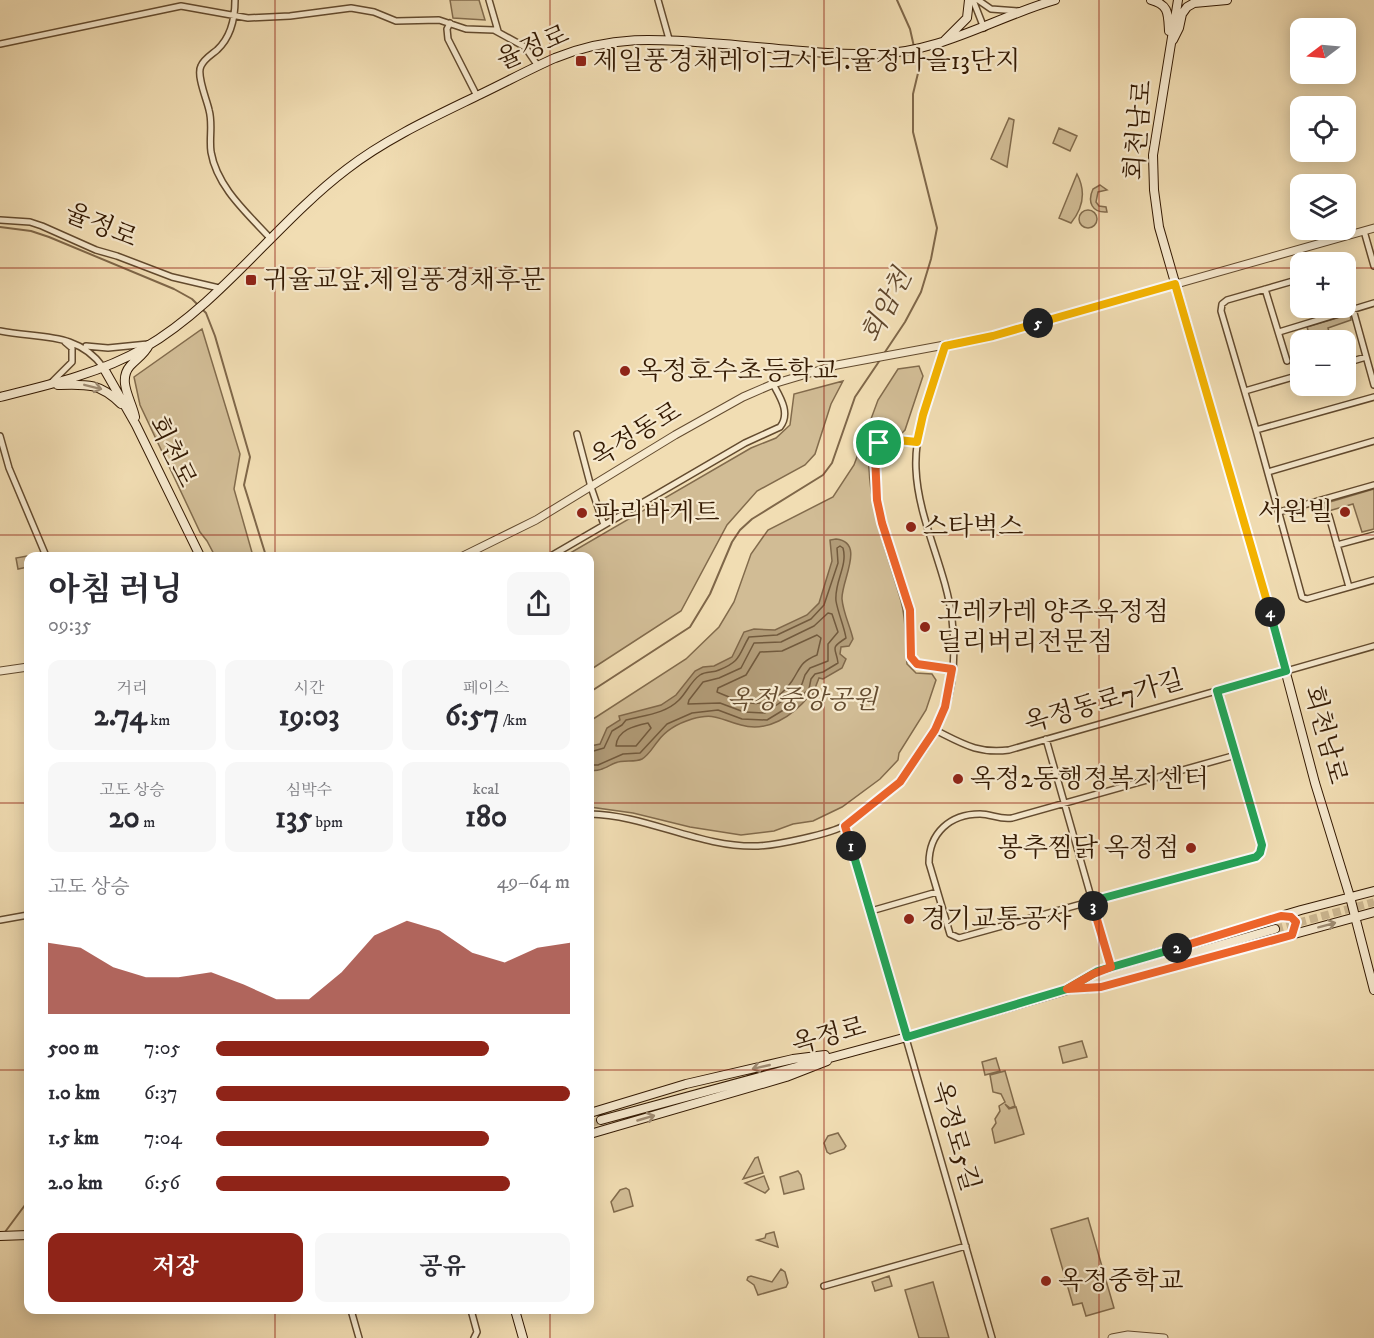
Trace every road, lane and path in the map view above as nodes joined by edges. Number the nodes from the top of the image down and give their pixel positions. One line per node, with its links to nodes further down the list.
1 (235, 0): 10 (street)
2 (489, 0): 13 (street)
3 (658, 0): 14 (street)
4 (973, 0): 9 (street); 12 (street); 15 (main road)
5 (1055, 0): 9 (main road, 율정로)
6 (1151, 0): 17 (main road)
7 (1178, 0): 17 (main road, 회천남로)
8 (1227, 0): 17 (main road)
9 (1023, 12): 12 (main road, 율정로)
10 (236, 16): 11 (street); 16 (street); 23 (street)
11 (450, 23): 13 (street); 19 (street, 율정로)
12 (984, 28): 15 (main road, 율정로)
13 (498, 31): 18 (street)
14 (669, 39): 15 (main road, 율정로); 18 (main road, 율정로)
15 (943, 43)
16 (0, 44)
17 (1169, 46): 26 (main road, 회천남로)
18 (538, 66): 19 (main road, 율정로)
19 (477, 96): 23 (main road, 율정로)
20 (0, 220): 27 (street, 율정로)
21 (1374, 228): 22 (street)
22 (1364, 231): 24 (street); 26 (street)
23 (270, 238): 27 (main road, 율정로)
24 (1374, 266)
25 (1290, 282): 28 (street)
26 (1175, 284): 38 (street); 75 (main road, 회천남로)
27 (219, 288): 36 (main road, 율정로)
28 (1265, 289): 34 (street); 47 (street)
29 (1374, 303): 30 (street)
30 (1356, 309)
31 (1326, 318): 34 (street)
32 (1355, 318): 39 (street)
33 (0, 331): 35 (street)
34 (1279, 332): 41 (street)
35 (61, 339): 37 (street); 46 (street)
36 (150, 344): 37 (street); 42 (main road); 51 (main road)
37 (81, 345): 42 (street)
38 (945, 346): 44 (street, 옥정동로); 56 (street)
39 (1366, 357): 40 (street); 45 (street)
40 (1356, 360)
41 (1287, 361)
42 (103, 367): 46 (main road); 50 (main road, 회천로)
43 (1290, 378): 47 (street)
44 (773, 384): 59 (street, 옥정동로); 62 (street)
45 (1374, 385)
46 (48, 386): 48 (main road); 50 (main road, one-way to 50)
47 (1245, 392): 52 (street)
48 (0, 397)
49 (1374, 397): 52 (street)
50 (129, 412): 51 (main road, 회천로)
51 (136, 425): 66 (main road, 회천로)
52 (1256, 430): 57 (street)
53 (577, 434): 59 (street)
54 (0, 436): 65 (street)
55 (1374, 441): 57 (street)
56 (917, 442): 73 (street); 73 (street)
57 (1268, 472): 60 (street)
58 (1374, 485): 60 (street)
59 (591, 487): 62 (street); 67 (street, 옥정동로)
60 (1279, 512): 70 (street)
61 (1329, 516): 64 (street)
62 (604, 525): 68 (street)
63 (1374, 535): 64 (street)
64 (1337, 545): 70 (street)
65 (44, 552)
66 (198, 552)
67 (471, 552)
68 (558, 552)
69 (1374, 580): 70 (street)
70 (1349, 587)
71 (1374, 646): 75 (street, 옥정동로7가길)
72 (24, 668): 74 (street)
73 (952, 669): 77 (street)
74 (0, 671)
75 (1286, 671): 76 (street, 옥정동로7가길); 85 (main road, 회천남로)
76 (1217, 691): 78 (street, 옥정동로7가길); 79 (street)
77 (935, 730): 78 (street, 옥정동로7가길); 82 (street)
78 (1046, 739): 80 (street)
79 (1236, 755): 80 (street); 86 (street)
80 (1063, 804): 84 (street); 86 (street)
81 (594, 815): 82 (street)
82 (845, 826): 87 (street, 옥정로5길)
83 (1374, 891): 85 (main road)
84 (937, 892): 86 (street); 87 (street)
85 (1350, 897): 90 (main road); 91 (main road, 회천남로)
86 (1092, 901): 95 (street)
87 (871, 911): 98 (street, 옥정로5길)
88 (1374, 912): 91 (main road)
89 (24, 916): 92 (street)
90 (1281, 916): 94 (main road); 95 (main road)
91 (1356, 917): 94 (main road, one-way to 91); 97 (main road, 회천남로)
92 (0, 920)
93 (1275, 929): 96 (main road, 옥정로)
94 (1292, 935): 96 (main road)
95 (1111, 967): 96 (main road)
96 (1067, 989): 98 (main road, 옥정로)
97 (1374, 990)
98 (907, 1037): 99 (main road, 옥정로); 105 (street, 옥정로5길)
99 (839, 1054): 100 (main road, one-way to 100); 101 (main road, 옥정로); 102 (main road, one-way to 99)
100 (594, 1112)
101 (601, 1120)
102 (594, 1133)
103 (24, 1234): 104 (main road)
104 (0, 1236)
105 (966, 1246): 106 (street); 113 (street, 옥정로5길)
106 (824, 1286)
107 (352, 1314): 110 (street)
108 (472, 1314): 111 (street)
109 (516, 1314): 112 (main road)
110 (359, 1338)
111 (474, 1338)
112 (523, 1338)
113 (992, 1338)
114 (1112, 1338): 115 (street)
115 (1164, 1338)

